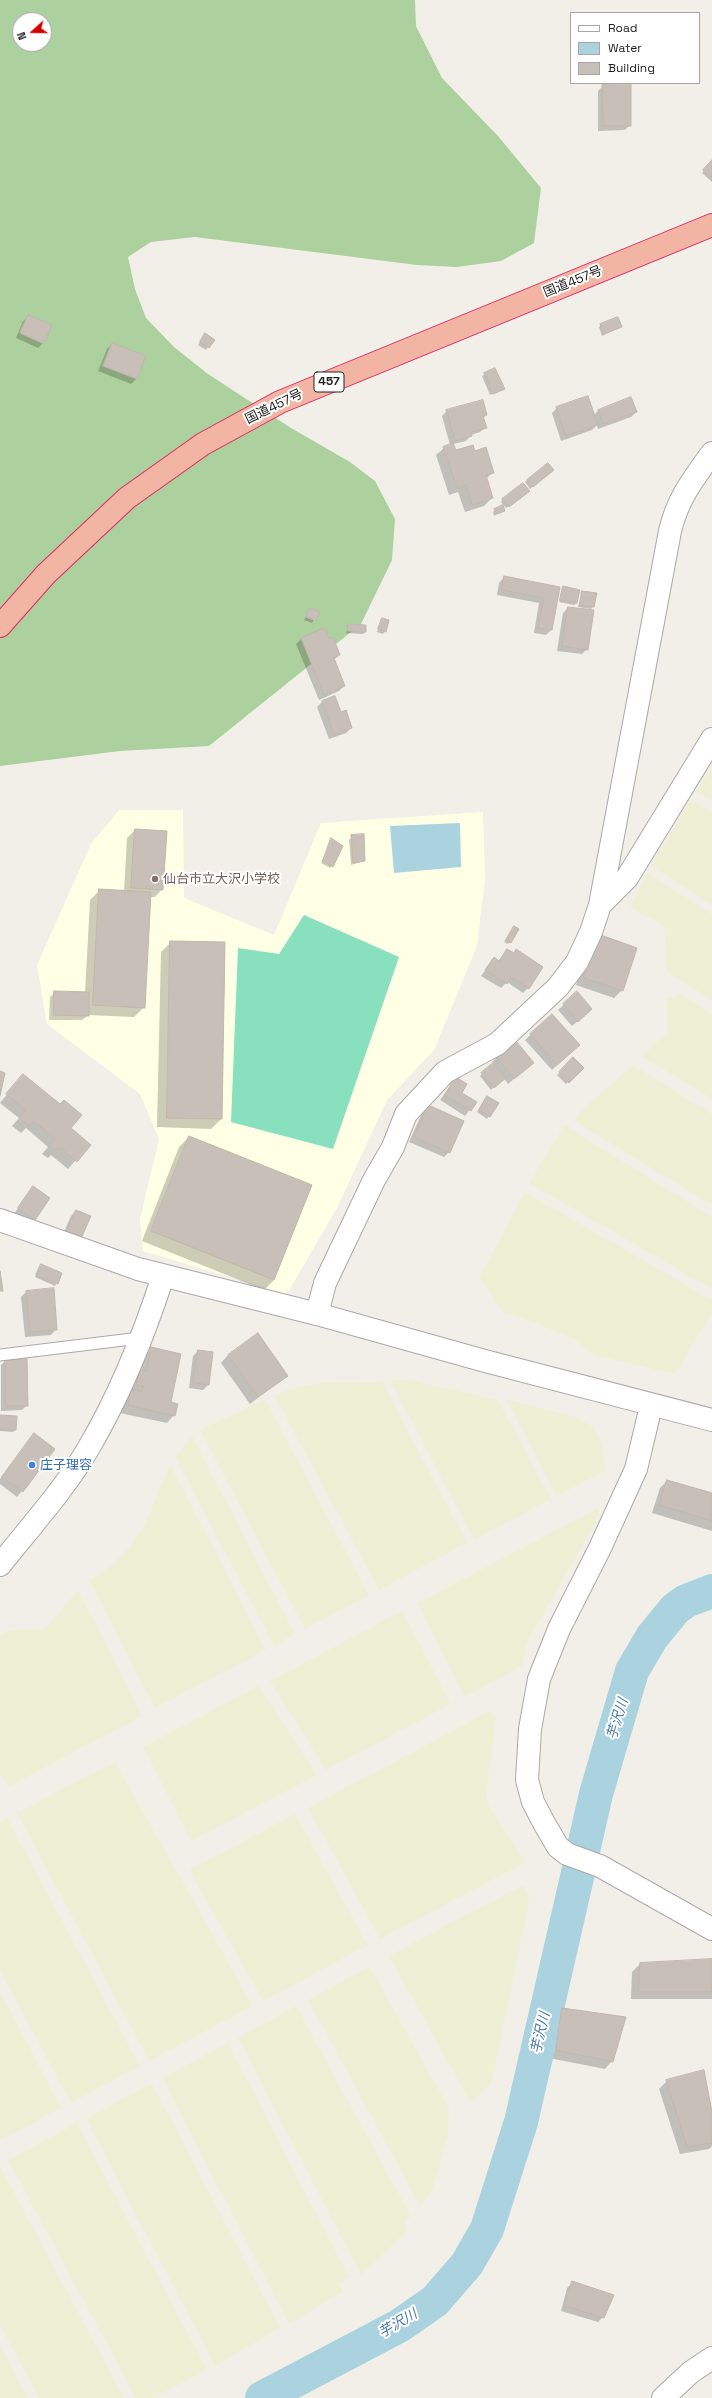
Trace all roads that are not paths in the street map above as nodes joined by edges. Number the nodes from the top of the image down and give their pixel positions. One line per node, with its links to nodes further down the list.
1 (712, 225): 3 (highway, 国道457号 / 457)
2 (712, 453): 5 (street)
3 (0, 626)
4 (712, 739): 5 (street)
5 (600, 905): 8 (street)
6 (0, 1220): 7 (street)
7 (163, 1276): 8 (street); 9 (street)
8 (317, 1314): 11 (street)
9 (140, 1338): 10 (lane); 13 (street)
10 (0, 1355)
11 (650, 1406): 12 (street); 14 (street)
12 (712, 1420)
13 (0, 1565)
14 (712, 1929)
15 (712, 2358): 16 (street)
16 (663, 2398)

